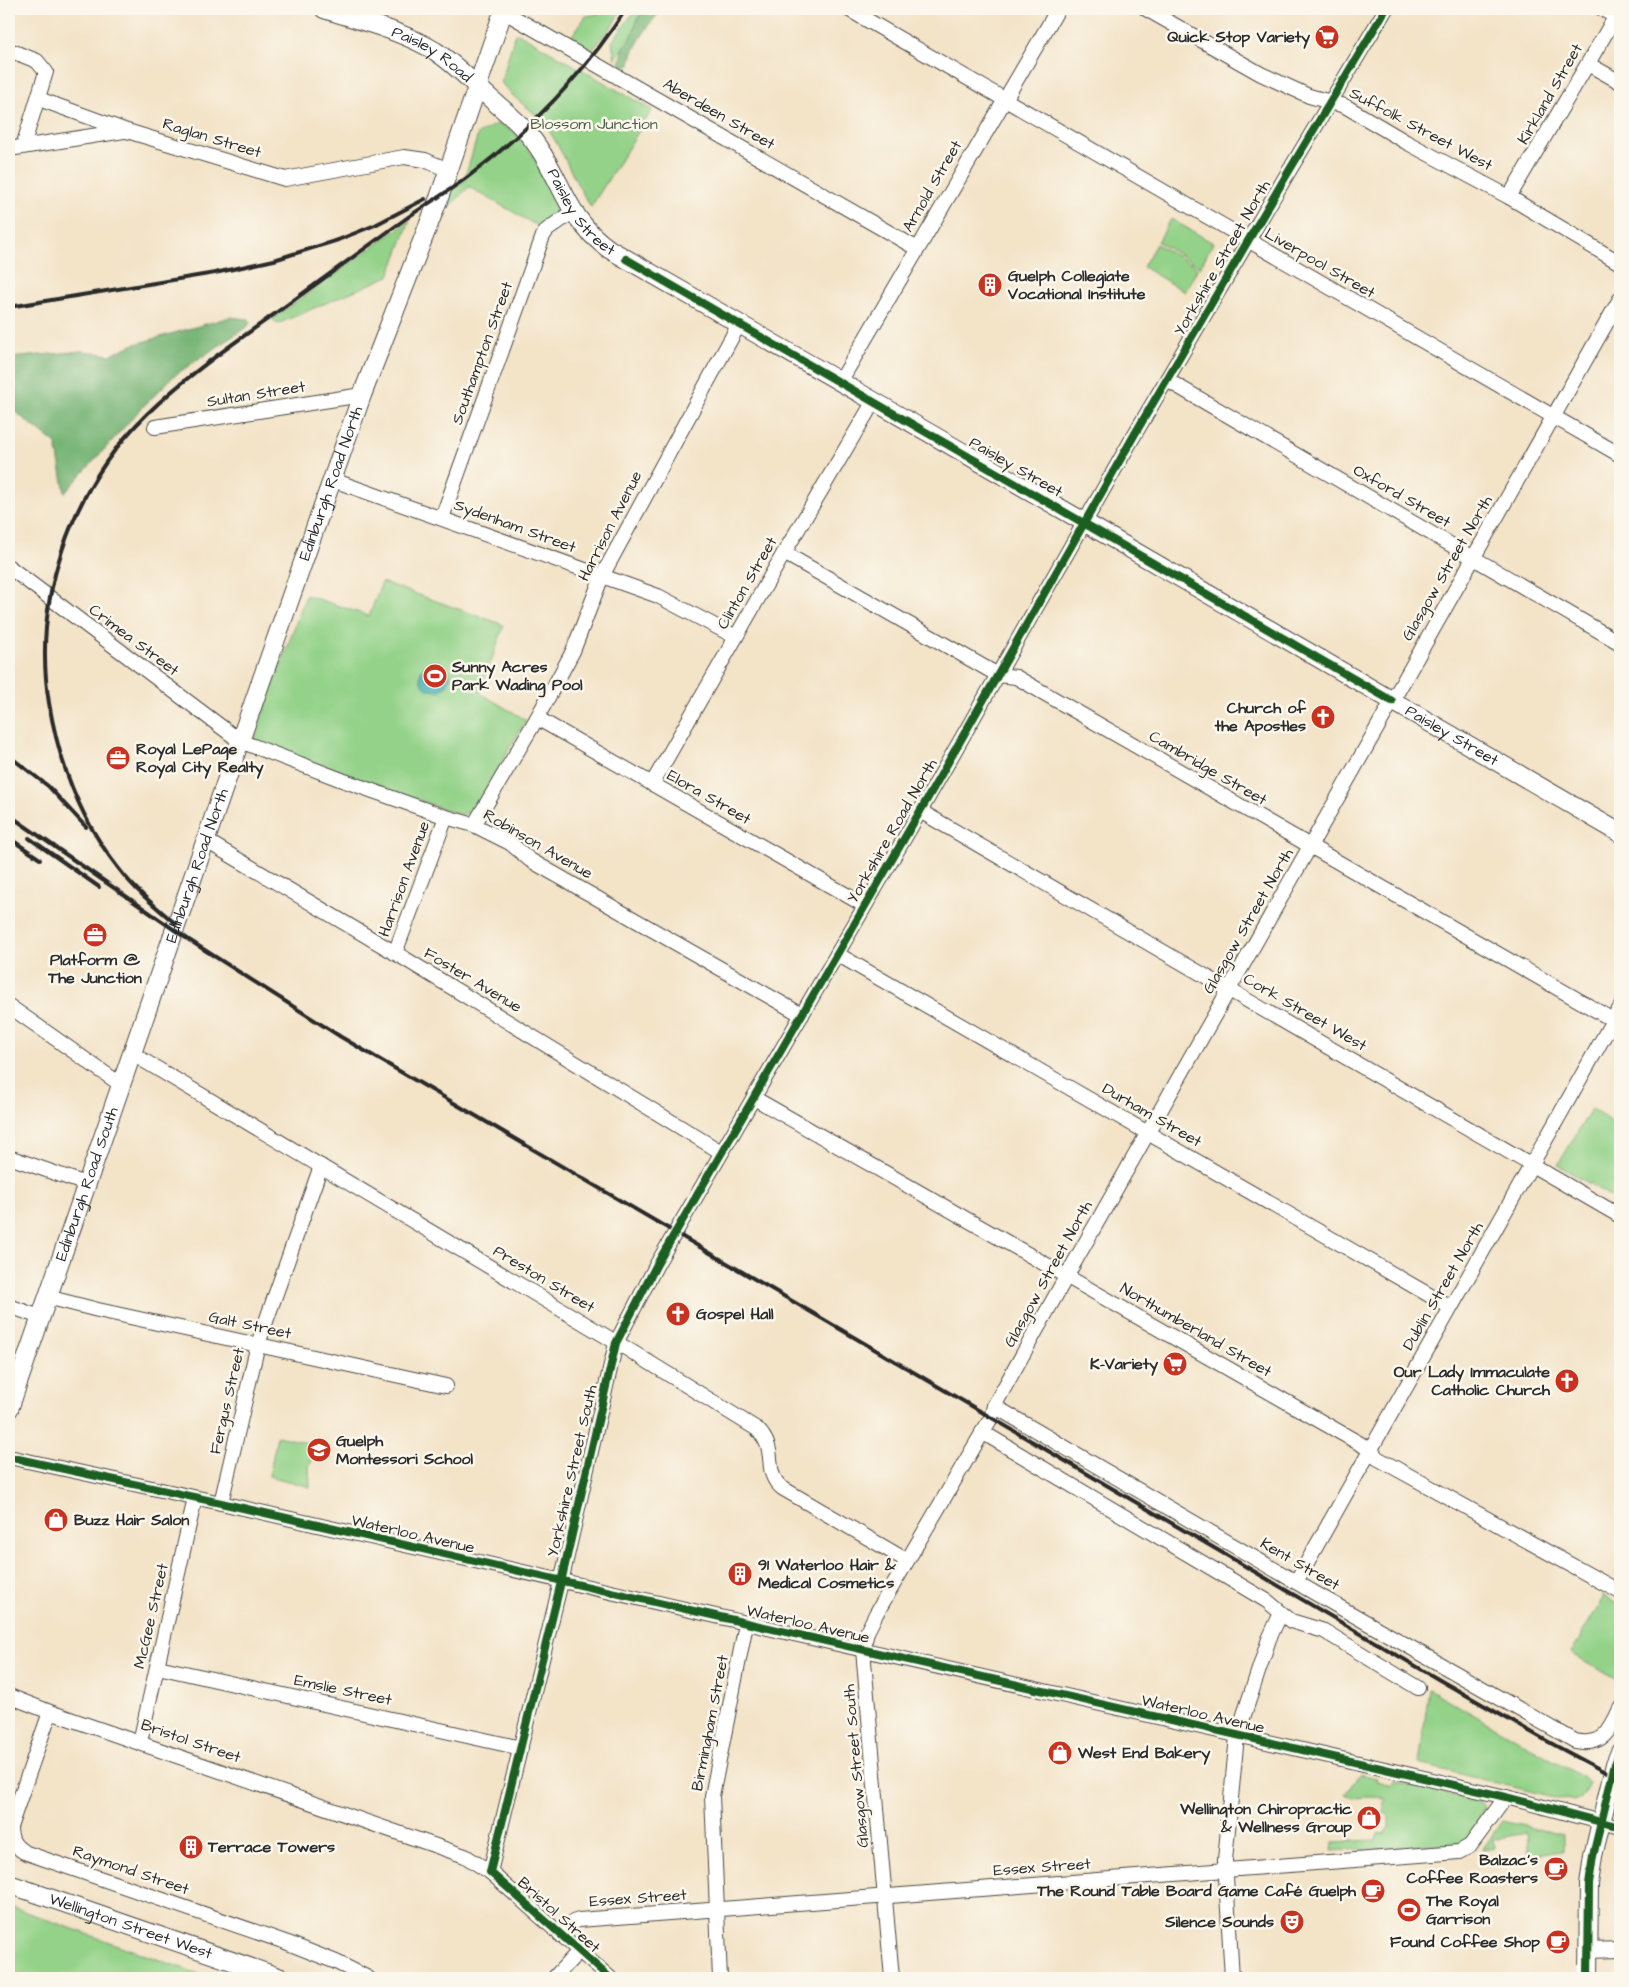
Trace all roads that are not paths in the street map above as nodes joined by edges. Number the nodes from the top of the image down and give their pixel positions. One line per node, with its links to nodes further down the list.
1 (324, 9): 12 (main road, Paisley Road)
2 (848, 9): 13 (street, Liverpool Street)
3 (1058, 9): 13 (street, Arnold Street)
4 (1146, 9): 15 (street, Suffolk Street West)
5 (1386, 9): 15 (street, Yorkshire Street North)
6 (1602, 9): 8 (street)
7 (504, 10): 12 (main road, Edinburgh Road North); 22 (street, Aberdeen Street)
8 (1618, 13): 10 (street, Kirkland Street)
9 (9, 50): 14 (street)
10 (1588, 64): 11 (street); 19 (street, Kirkland Street)
11 (1620, 82)
12 (477, 87): 18 (main road, Edinburgh Road North); 20 (main road, Paisley Street)
13 (1004, 98): 21 (street, Liverpool Street); 22 (street, Arnold Street)
14 (39, 99): 16 (street, Raglan Street); 17 (street)
15 (1331, 102): 19 (street, Suffolk Street West); 21 (street, Yorkshire Street North)
16 (127, 131): 17 (street); 18 (street, Raglan Street)
17 (16, 148)
18 (448, 170): 28 (main road, Edinburgh Road North)
19 (1509, 197): 23 (street, Suffolk Street West)
20 (572, 212): 25 (main road, Paisley Street); 34 (street, Southampton Street)
21 (1248, 241): 26 (street, Yorkshire Street North); 30 (street, Liverpool Street)
22 (916, 248): 27 (street, Arnold Street)
23 (1620, 263)
24 (1620, 299): 30 (street, Glasgow Street North)
25 (739, 324): 27 (main road, Paisley Street); 39 (street, Harrison Avenue)
26 (1167, 380): 35 (street, Yorkshire Street North); 37 (street, Oxford Street)
27 (840, 382): 29 (main road, Paisley Street)
28 (362, 396): 31 (street, Sultan Street); 33 (main road, Edinburgh Road North)
29 (874, 401): 35 (main road, Paisley Street); 36 (street, Clinton Street)
30 (1554, 417): 32 (street, Liverpool Street); 37 (street, Glasgow Street North)
31 (154, 427)
32 (1620, 455)
33 (333, 480): 34 (street, Sydenham Street); 45 (main road, Edinburgh Road North)
34 (442, 518): 39 (street, Sydenham Street)
35 (1085, 522): 42 (street, Yorkshire Road North); 43 (main road, Paisley Street)
36 (784, 553): 40 (street, Clinton Street); 42 (street, Cambridge Street)
37 (1473, 558): 41 (street, Oxford Street); 43 (street, Glasgow Street North)
38 (9, 566): 45 (street, Crimea Street)
39 (602, 576): 40 (street, Sydenham Street); 44 (street, Harrison Avenue)
40 (736, 637): 46 (street, Clinton Street)
41 (1620, 643)
42 (998, 675): 47 (street, Yorkshire Road North); 52 (street, Cambridge Street)
43 (1392, 701): 50 (main road, Paisley Street); 52 (street, Glasgow Street North)
44 (537, 718): 46 (street, Elora Street); 49 (street, Harrison Avenue)
45 (240, 741): 48 (street, Robinson Avenue); 51 (main road, Edinburgh Road North)
46 (652, 784): 53 (street, Elora Street)
47 (920, 811): 53 (street, Yorkshire Road North); 57 (street, Cork Street West)
48 (446, 817): 49 (street, Robinson Avenue); 54 (street, Harrison Avenue)
49 (474, 825): 60 (street, Robinson Avenue)
50 (1620, 833)
51 (205, 840): 54 (street, Foster Avenue); 56 (main road, Edinburgh Road North)
52 (1310, 846): 57 (street, Glasgow Street North); 59 (street, Cambridge Street)
53 (864, 905): 55 (street, Yorkshire Road North)
54 (395, 953): 65 (street, Foster Avenue)
55 (837, 954): 60 (street, Yorkshire Road North); 64 (street, Durham Street)
56 (164, 961): 61 (main road, Edinburgh Road South)
57 (1229, 988): 64 (street, Glasgow Street North); 67 (street, Cork Street West)
58 (9, 1006): 62 (street)
59 (1617, 1014): 67 (street, Dublin Street North)
60 (802, 1015): 63 (street, Yorkshire Road North)
61 (131, 1054): 62 (main road, Edinburgh Road South); 68 (street, Preston Street)
62 (120, 1084): 69 (main road, Edinburgh Road South)
63 (754, 1098): 65 (street, Yorkshire Road North); 71 (street, Northumberland Street)
64 (1148, 1134): 71 (street, Glasgow Street North); 74 (street, Durham Street)
65 (721, 1152): 76 (street, Yorkshire Street South)
66 (9, 1157): 69 (street)
67 (1532, 1165): 70 (street, Cork Street West); 74 (street, Dublin Street North)
68 (321, 1166): 76 (street, Preston Street); 77 (street, Fergus Street)
69 (86, 1184): 72 (main road, Edinburgh Road South)
70 (1620, 1216)
71 (1066, 1276): 79 (street, Glasgow Street North); 82 (street, Northumberland Street)
72 (47, 1297): 75 (main road, Edinburgh Road South); 77 (street, Galt Street)
73 (9, 1306): 75 (street)
74 (1450, 1307): 82 (street, Dublin Street North)
75 (40, 1317): 80 (main road, Edinburgh Road South)
76 (616, 1343): 86 (street, Preston Street); 87 (street, Yorkshire Street South)
77 (258, 1344): 78 (street, Galt Street); 85 (street, Fergus Street)
78 (446, 1386)
79 (994, 1406): 81 (street, Glasgow Street North); 88 (street, Kent Street)
80 (9, 1409)
81 (982, 1432): 86 (street, Glasgow Street North); 90 (street)
82 (1371, 1450): 88 (street, Dublin Street North); 89 (street, Northumberland Street)
83 (9, 1457): 84 (street, Waterloo Avenue)
84 (195, 1498): 85 (street, Waterloo Avenue); 93 (street, McGee Street)
85 (220, 1503): 87 (street, Waterloo Avenue)
86 (906, 1560): 92 (street, Glasgow Street South)
87 (560, 1582): 91 (street, Waterloo Avenue); 100 (street, Yorkshire Street South)
88 (1296, 1582): 96 (street, Kent Street)
89 (1620, 1592)
90 (1281, 1613): 94 (street); 98 (street)
91 (746, 1624): 92 (street, Waterloo Avenue); 111 (street, Birmingham Street)
92 (863, 1650): 98 (street, Waterloo Avenue); 110 (street, Glasgow Street South)
93 (158, 1667): 99 (street, McGee Street); 100 (street, Emslie Street)
94 (1418, 1688)
95 (9, 1696): 97 (street, Bristol Street)
96 (1620, 1709)
97 (50, 1712): 99 (street, Bristol Street); 117 (street, Raymond Street)
98 (1236, 1736): 104 (street, Waterloo Avenue); 107 (street)
99 (140, 1742): 108 (street, Bristol Street)
100 (521, 1748): 108 (street, Yorkshire Street South)
101 (1620, 1752): 103 (main road)
102 (1620, 1775): 103 (main road)
103 (1607, 1796): 105 (main road)
104 (1506, 1797): 105 (street, Waterloo Avenue); 107 (street, Essex Street)
105 (1600, 1823): 106 (street, Waterloo Avenue); 114 (main road)
106 (1620, 1827)
107 (1225, 1871): 110 (street, Essex Street); 122 (street)
108 (490, 1872): 112 (street, Bristol Street)
109 (9, 1884): 116 (main road, Wellington Street West)
110 (885, 1897): 111 (street, Essex Street); 121 (street, Glasgow Street South)
111 (718, 1909): 112 (street, Essex Street); 120 (street, Birmingham Street)
112 (560, 1935): 115 (street, Bristol Street)
113 (1620, 1949): 114 (street)
114 (1588, 1950): 123 (main road)
115 (579, 1951): 118 (street); 119 (street, Bristol Street)
116 (281, 1978)
117 (368, 1978)
118 (554, 1978)
119 (610, 1978)
120 (720, 1978)
121 (892, 1978)
122 (1232, 1978)
123 (1588, 1978)

